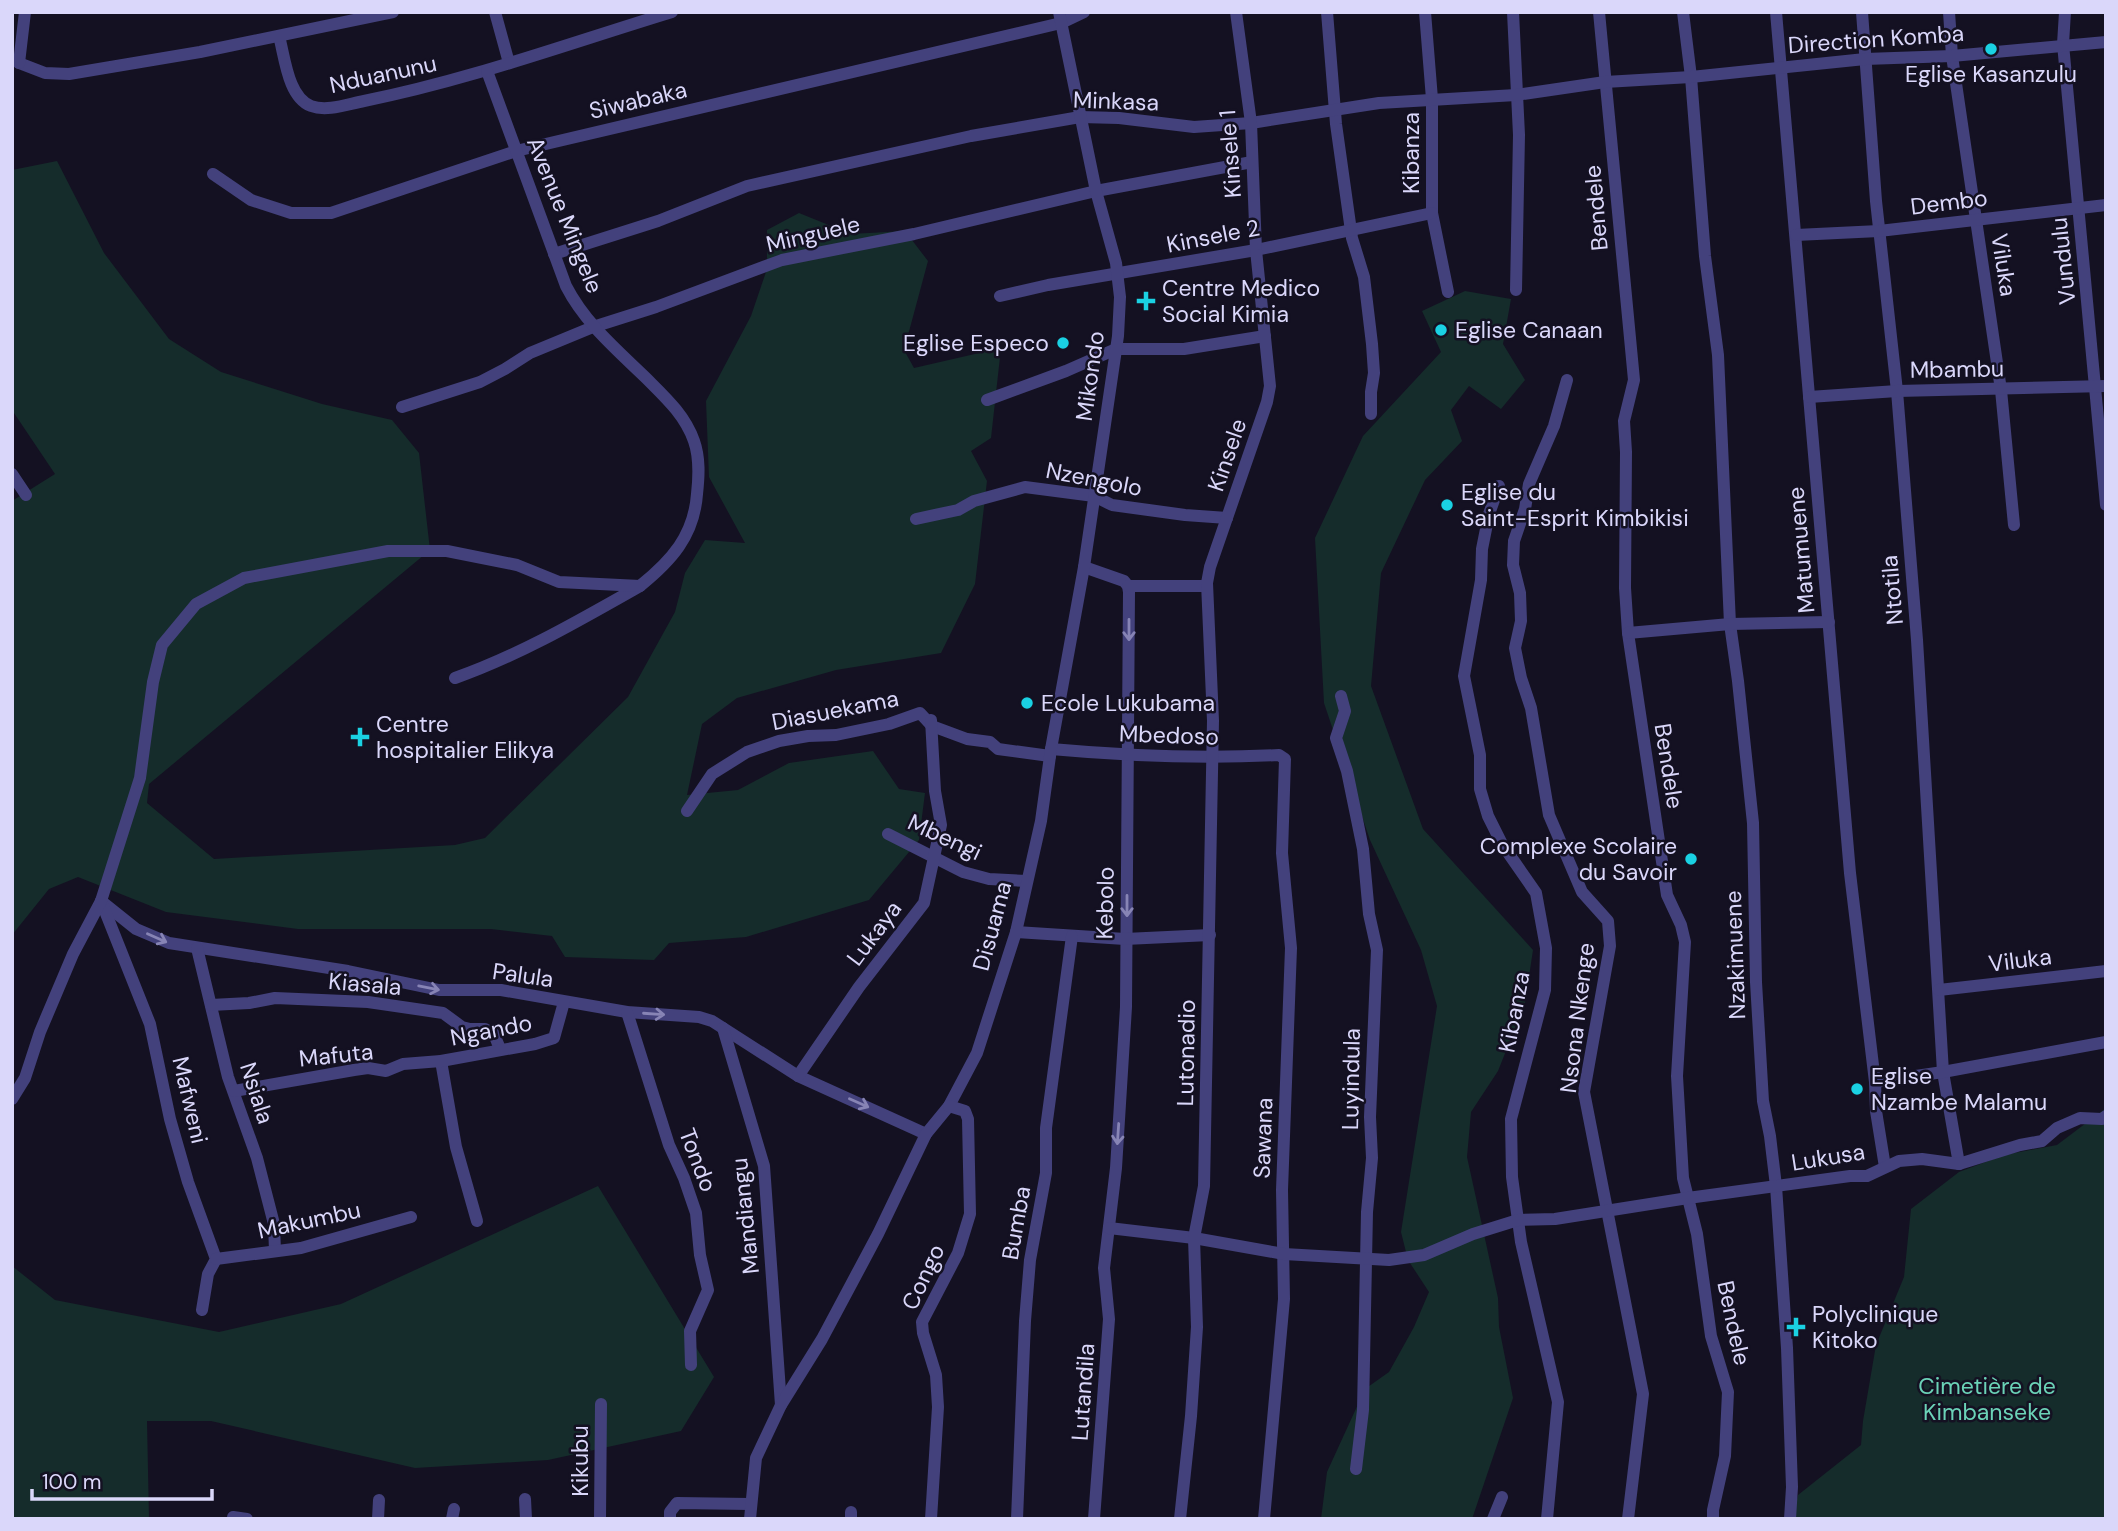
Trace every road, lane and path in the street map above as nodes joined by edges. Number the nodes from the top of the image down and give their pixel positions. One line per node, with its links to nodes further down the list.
1 (24, 12): 23 (street)
2 (393, 12): 17 (street)
3 (495, 12): 22 (street)
4 (672, 12): 22 (street, Nduanunu)
5 (1084, 12): 16 (street, Siwabaka)
6 (1236, 12): 32 (street, Kinsele 1)
7 (1326, 12): 30 (street)
8 (1425, 12): 29 (street, Kibanza)
9 (1513, 12): 28 (street)
10 (1598, 12): 27 (street, Bendele)
11 (1683, 12): 26 (street, Nzakimuene)
12 (1776, 12): 24 (street, Matumuene)
13 (1862, 12): 21 (street, Ntotila)
14 (1949, 12): 20 (street, Viluka)
15 (2065, 12): 19 (street, Vundulu)
16 (1060, 18): 31 (street, Mikondo); 33 (street, Siwabaka)
17 (279, 36): 23 (street); 25 (street, Nduanunu)
18 (2106, 42): 19 (street, Direction Komba)
19 (2063, 44): 20 (street, Direction Komba); 38 (street, Vundulu)
20 (1952, 56): 21 (street, Direction Komba); 40 (street, Viluka)
21 (1865, 59): 24 (street, Direction Komba); 42 (street, Ntotila)
22 (509, 63): 25 (street, Nduanunu)
23 (16, 64)
24 (1780, 67): 26 (street, Direction Komba); 43 (street, Matumuene)
25 (487, 71): 33 (street, Avenue Mingele)
26 (1691, 77): 27 (street, Minkasa); 74 (street, Nzakimuene)
27 (1605, 82): 28 (street, Minkasa); 75 (street, Bendele)
28 (1516, 95): 29 (street, Minkasa); 47 (street)
29 (1432, 99): 30 (street, Minkasa); 39 (street, Kibanza)
30 (1335, 110): 32 (street, Minkasa); 41 (street)
31 (1080, 117): 32 (street, Minkasa); 36 (street, Mikondo); 45 (street, Minkasa)
32 (1251, 123): 34 (street, Kinsele 1)
33 (516, 151): 35 (street, Siwabaka); 45 (street, Avenue Mingele)
34 (1252, 162): 36 (street, Minguele); 44 (street, Kinsele 1)
35 (213, 174)
36 (1096, 191): 46 (street, Mikondo); 50 (street, Minguele)
37 (2106, 205): 38 (street, Dembo)
38 (2079, 208): 40 (street, Dembo); 54 (street, Vundulu)
39 (1432, 213): 41 (street, Kinsele 2); 48 (street, Kibanza)
40 (1975, 220): 42 (street, Dembo); 55 (street, Viluka)
41 (1351, 230): 44 (street, Kinsele 2); 60 (street)
42 (1879, 232): 43 (street, Dembo); 56 (street, Ntotila)
43 (1796, 234): 57 (street, Matumuene)
44 (1256, 250): 46 (street, Kinsele 2); 51 (street, Kinsele 1)
45 (555, 254): 50 (street, Avenue Mingele)
46 (1118, 275): 49 (street, Kinsele 2); 52 (street, Mikondo)
47 (1516, 290)
48 (1448, 292)
49 (1000, 296)
50 (593, 327): 59 (street, Minguele); 70 (street, Avenue Mingele)
51 (1265, 336): 52 (street); 66 (street, Kinsele)
52 (1116, 349): 58 (street); 64 (street, Mikondo)
53 (1567, 380): 114 (street, Nsona Nkenge)
54 (2101, 386): 55 (street, Mbambu); 65 (street, Vundulu)
55 (2001, 390): 56 (street, Mbambu); 68 (street, Viluka)
56 (1897, 391): 57 (street, Mbambu); 94 (street, Ntotila)
57 (1809, 397): 73 (street, Matumuene)
58 (987, 400)
59 (402, 407)
60 (1371, 414)
61 (12, 474): 63 (street)
62 (1499, 486): 116 (street, Kibanza)
63 (26, 495)
64 (1094, 496): 66 (street, Nzengolo); 67 (street, Nzengolo); 69 (street, Mikondo)
65 (2106, 505)
66 (1227, 518): 72 (street, Kinsele)
67 (916, 519)
68 (2014, 525)
69 (1084, 567): 71 (street); 79 (street, Mikondo)
70 (640, 586): 76 (street, Avenue Mingele); 87 (street)
71 (1128, 586): 72 (street); 80 (street, Kebolo, one-way to 80)
72 (1207, 586): 81 (street, Lutonadio)
73 (1829, 622): 74 (street); 104 (street, Matumuene)
74 (1730, 624): 75 (street); 112 (street, Nzakimuene)
75 (1628, 633): 113 (street, Bendele)
76 (455, 678)
77 (1341, 696): 123 (street, Luyindula)
78 (931, 721): 79 (street, Diasuekama); 83 (street, Diasuekama); 85 (street, Lukaya)
79 (1050, 752): 80 (street, Mbedoso); 86 (street, Disuama)
80 (1128, 756): 81 (street, Mbedoso); 91 (street, Kebolo, one-way to 91)
81 (1213, 758): 82 (street, Mbedoso); 89 (street, Lutonadio)
82 (1285, 759): 121 (street, Sawana)
83 (687, 811)
84 (888, 834): 85 (street, Mbengi)
85 (934, 855): 86 (street, Mbengi); 103 (street, Lukaya)
86 (1026, 881): 88 (street, Disuama)
87 (101, 901): 92 (street, Palula, one-way to 92); 106 (street); 122 (street, Mafweni)
88 (1016, 932): 90 (street); 107 (street, Disuama)
89 (1210, 935): 91 (street); 119 (street, Lutonadio)
90 (1072, 936): 91 (street); 142 (street, Bumba)
91 (1125, 939): 118 (street, Kebolo, one-way to 118)
92 (197, 948): 95 (street, Palula, one-way to 95); 96 (street, Nsiala)
93 (2106, 971): 94 (street, Viluka)
94 (1939, 990): 102 (street, Ntotila)
95 (564, 1002): 97 (street, Palula); 100 (street, Ngando)
96 (211, 1004): 100 (street, Kiasala); 105 (street, Nsiala)
97 (627, 1012): 98 (street, Palula, one-way to 98); 126 (street, Tondo)
98 (723, 1028): 103 (street, Palula); 128 (street, Mandiangu)
99 (2106, 1042): 102 (street)
100 (500, 1049): 101 (street, Ngando)
101 (441, 1061): 105 (street, Mafuta); 117 (street)
102 (1943, 1072): 104 (street); 110 (street, Ntotila)
103 (798, 1076): 109 (street, Palula, one-way to 109)
104 (1875, 1083): 111 (street, Matumuene)
105 (234, 1091): 120 (street, Nsiala)
106 (12, 1099)
107 (950, 1106): 109 (street, Disuama); 141 (street, Congo)
108 (2106, 1116): 110 (street)
109 (926, 1134): 128 (street, Disuama)
110 (1959, 1164): 111 (street, Lukusa)
111 (1885, 1167): 112 (street, Lukusa)
112 (1776, 1186): 113 (street, Lukusa); 150 (street, Nzakimuene)
113 (1688, 1198): 114 (street, Lukusa); 149 (street, Bendele)
114 (1606, 1210): 116 (street, Lukusa); 148 (street, Nsona Nkenge)
115 (411, 1217): 120 (street, Makumbu)
116 (1518, 1220): 123 (street, Lukusa); 147 (street, Kibanza)
117 (477, 1221)
118 (1109, 1228): 119 (street, Lukusa); 124 (street, Kebolo)
119 (1194, 1238): 121 (street, Lukusa); 144 (street, Lutonadio)
120 (275, 1251): 122 (street, Makumbu)
121 (1284, 1254): 123 (street, Lukusa); 145 (street, Sawana)
122 (216, 1259): 125 (street)
123 (1367, 1259): 129 (street, Luyindula)
124 (1104, 1268): 143 (street, Lutandila)
125 (202, 1310)
126 (691, 1365)
127 (601, 1404): 138 (street, Kikubu)
128 (781, 1405): 133 (street, Disuama)
129 (1356, 1469)
130 (1502, 1497): 146 (street)
131 (525, 1499): 137 (street)
132 (379, 1500): 136 (street)
133 (750, 1504): 139 (street); 140 (street, Disuama)
134 (233, 1517): 135 (street)
135 (247, 1519)
136 (378, 1519)
137 (526, 1519)
138 (600, 1519)
139 (670, 1519)
140 (750, 1519)
141 (931, 1519)
142 (1017, 1519)
143 (1094, 1519)
144 (1180, 1519)
145 (1264, 1519)
146 (1493, 1519)
147 (1547, 1519)
148 (1628, 1519)
149 (1713, 1519)
150 (1790, 1519)

